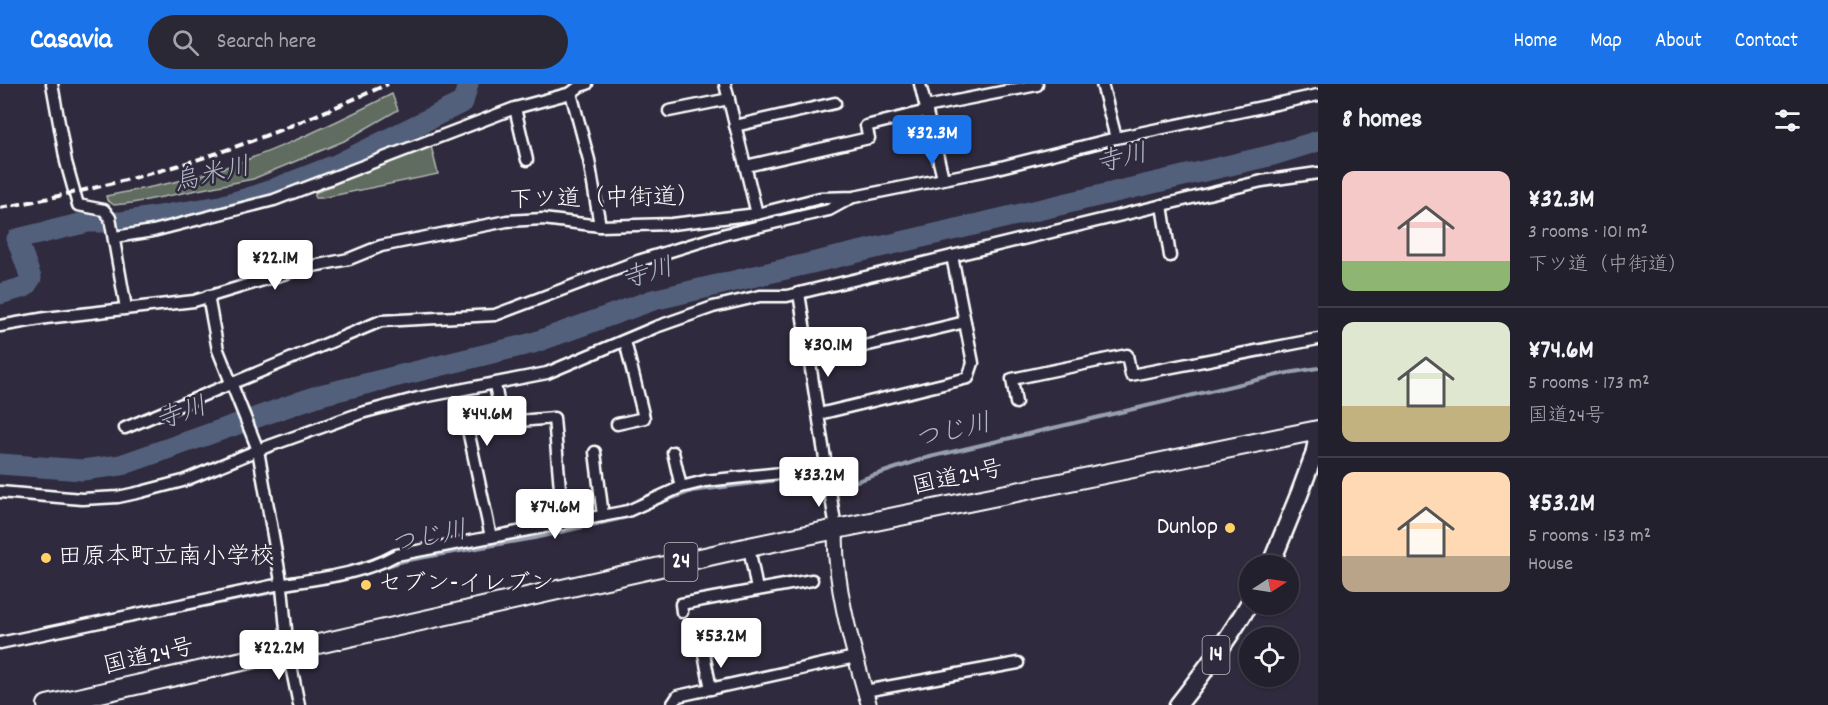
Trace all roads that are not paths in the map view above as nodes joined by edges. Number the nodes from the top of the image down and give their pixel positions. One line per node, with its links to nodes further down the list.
1 (52, 84): 24 (street)
2 (587, 84): 7 (street)
3 (725, 84): 9 (street)
4 (920, 84): 12 (street)
5 (1102, 84): 15 (street)
6 (1037, 85): 12 (street)
7 (571, 93): 11 (street); 23 (street)
8 (1318, 95): 15 (street, 下ツ道（中街道）)
9 (729, 99): 13 (street); 14 (street)
10 (835, 103): 14 (street)
11 (515, 108): 16 (street); 24 (street)
12 (926, 109): 17 (street); 19 (street)
13 (669, 111)
14 (735, 126): 17 (street)
15 (1116, 138): 19 (street, 下ツ道（中街道）)
16 (527, 160)
17 (746, 166): 22 (street)
18 (1318, 173): 21 (street)
19 (943, 178): 20 (street, 下ツ道（中街道）)
20 (854, 197): 22 (street, 下ツ道（中街道）); 36 (street)
21 (1162, 205): 25 (street); 26 (street)
22 (757, 213): 23 (street, 下ツ道（中街道）)
23 (600, 226): 28 (street, 下ツ道（中街道）)
24 (115, 237): 29 (street)
25 (952, 256): 27 (street); 30 (street)
26 (1170, 256)
27 (799, 293): 33 (street); 34 (street)
28 (208, 296): 29 (street, 下ツ道（中街道）); 36 (street)
29 (126, 308): 31 (street, 下ツ道（中街道）)
30 (965, 322): 34 (street); 39 (street)
31 (0, 326)
32 (1318, 339): 37 (street)
33 (625, 341): 35 (street); 40 (street)
34 (810, 359): 39 (street)
35 (495, 384): 38 (street); 44 (street)
36 (233, 385): 41 (street); 44 (street)
37 (1016, 403)
38 (499, 406): 51 (street); 53 (street)
39 (819, 414): 47 (street)
40 (616, 424)
41 (125, 428)
42 (1318, 430): 52 (highway, 国道24号 / 24)
43 (1318, 436): 55 (main road)
44 (257, 448): 49 (street); 57 (street)
45 (595, 452): 50 (street)
46 (673, 452): 48 (street)
47 (829, 475): 48 (street); 52 (street)
48 (681, 487): 50 (street)
49 (0, 492)
50 (603, 516): 51 (street)
51 (563, 524): 53 (street)
52 (836, 529): 54 (highway, 国道24号 / 24); 64 (street)
53 (491, 537): 57 (street)
54 (748, 547): 58 (street); 62 (highway, 国道24号 / 24)
55 (1274, 555)
56 (812, 580): 58 (street)
57 (282, 588): 61 (street); 62 (street)
58 (757, 590): 59 (street)
59 (682, 612)
60 (1243, 615): 72 (main road, 14)
61 (0, 643)
62 (288, 651): 68 (highway, 国道24号 / 24); 70 (street)
63 (704, 654): 66 (street)
64 (855, 657): 66 (street); 67 (street)
65 (1017, 663): 67 (street)
66 (711, 689): 71 (street)
67 (867, 698)
68 (77, 702): 69 (highway, 国道24号 / 24)
69 (47, 705)
70 (299, 705)
71 (672, 705)
72 (1178, 705)

